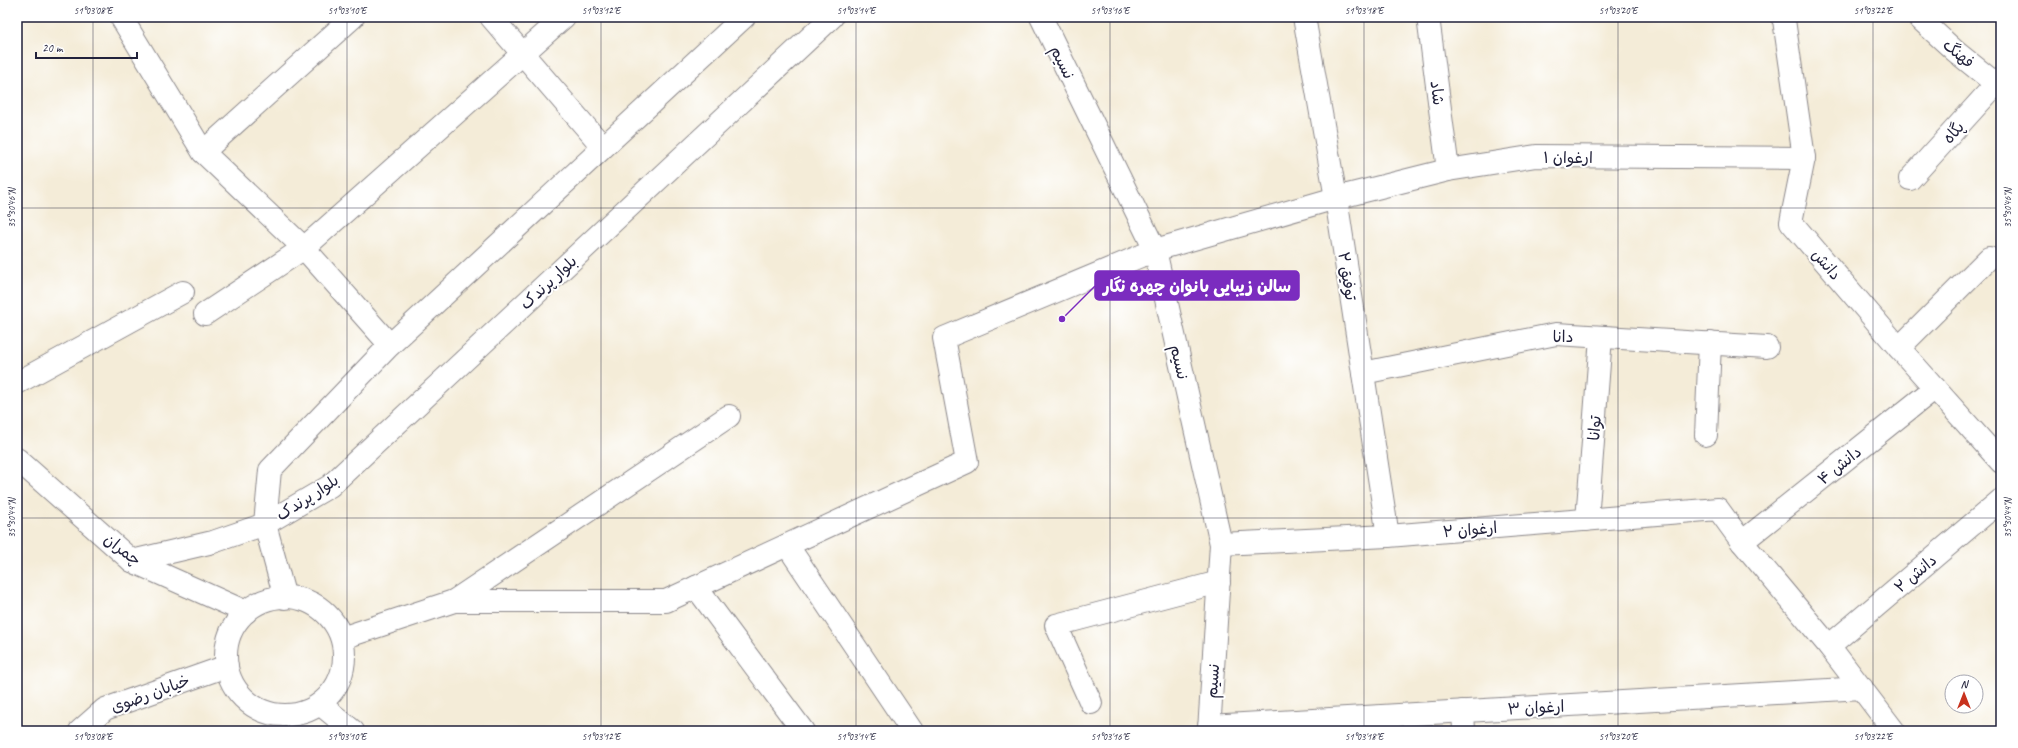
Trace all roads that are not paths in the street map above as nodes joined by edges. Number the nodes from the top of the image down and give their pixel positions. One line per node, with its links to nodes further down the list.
1 (121, 17): 15 (street)
2 (353, 17): 15 (street)
3 (491, 17): 12 (street)
4 (564, 17): 12 (street)
5 (744, 17): 14 (street, بلوار پرندک)
6 (832, 17): 39 (street, بلوار پرندک)
7 (1041, 17): 21 (street, نسیم)
8 (1304, 17): 19 (street, توفیق ۲)
9 (1428, 17): 17 (street, شاد)
10 (1782, 17): 16 (street, دانش)
11 (1918, 17): 13 (street, فهنگ)
12 (523, 53): 14 (street); 20 (street)
13 (1999, 86): 18 (street, پگاه)
14 (603, 148): 27 (street, بلوار پرندک)
15 (203, 152): 20 (street)
16 (1804, 158): 17 (street, ارغوان ۱); 29 (street, دانش)
17 (1448, 170): 19 (street, ارغوان ۱)
18 (1910, 179)
19 (1336, 198): 21 (street, ارغوان ۱); 30 (street, توفیق ۲)
20 (304, 248): 24 (street); 27 (street)
21 (1156, 250): 42 (street, نسیم); 43 (street, ارغوان ۱)
22 (1989, 258): 29 (street)
23 (183, 292): 31 (street)
24 (205, 314)
25 (1601, 337): 26 (street, دانا); 30 (street, دانا); 38 (street, توانا)
26 (1710, 343): 28 (street, دانا); 34 (street)
27 (390, 345): 39 (street, بلوار پرندک)
28 (1767, 347)
29 (1899, 348): 32 (street, دانش)
30 (1363, 373): 40 (street, توفیق ۲)
31 (17, 383)
32 (1935, 388): 36 (street, دانش); 41 (street, دانش ۴)
33 (729, 416): 48 (street)
34 (1706, 435)
35 (17, 459): 44 (street, چمران)
36 (2001, 462)
37 (2001, 500): 51 (street, دانش ۲)
38 (1587, 520): 40 (street, ارغوان ۲); 41 (street, ارغوان ۲)
39 (265, 524): 44 (street); 47 (street)
40 (1388, 536): 42 (street, ارغوان ۲)
41 (1742, 542): 51 (street)
42 (1221, 544): 45 (street, نسیم)
43 (787, 545): 46 (street); 61 (street)
44 (132, 561): 49 (street, چمران)
45 (1219, 582): 54 (street); 57 (street, نسیم)
46 (696, 587): 48 (street); 60 (street)
47 (285, 598): 49 (street); 50 (street)
48 (454, 601): 50 (street)
49 (246, 612): 52 (street)
50 (342, 638): 55 (street)
51 (1829, 646): 53 (street)
52 (227, 666): 55 (street); 58 (street, خیابان رضوی)
53 (1862, 688): 56 (street, ارغوان ۳); 62 (street)
54 (1091, 703)
55 (320, 704): 59 (street)
56 (1464, 721): 57 (street, ارغوان ۳)
57 (1209, 729)
58 (80, 731)
59 (353, 731)
60 (802, 731)
61 (912, 731)
62 (1894, 731)

